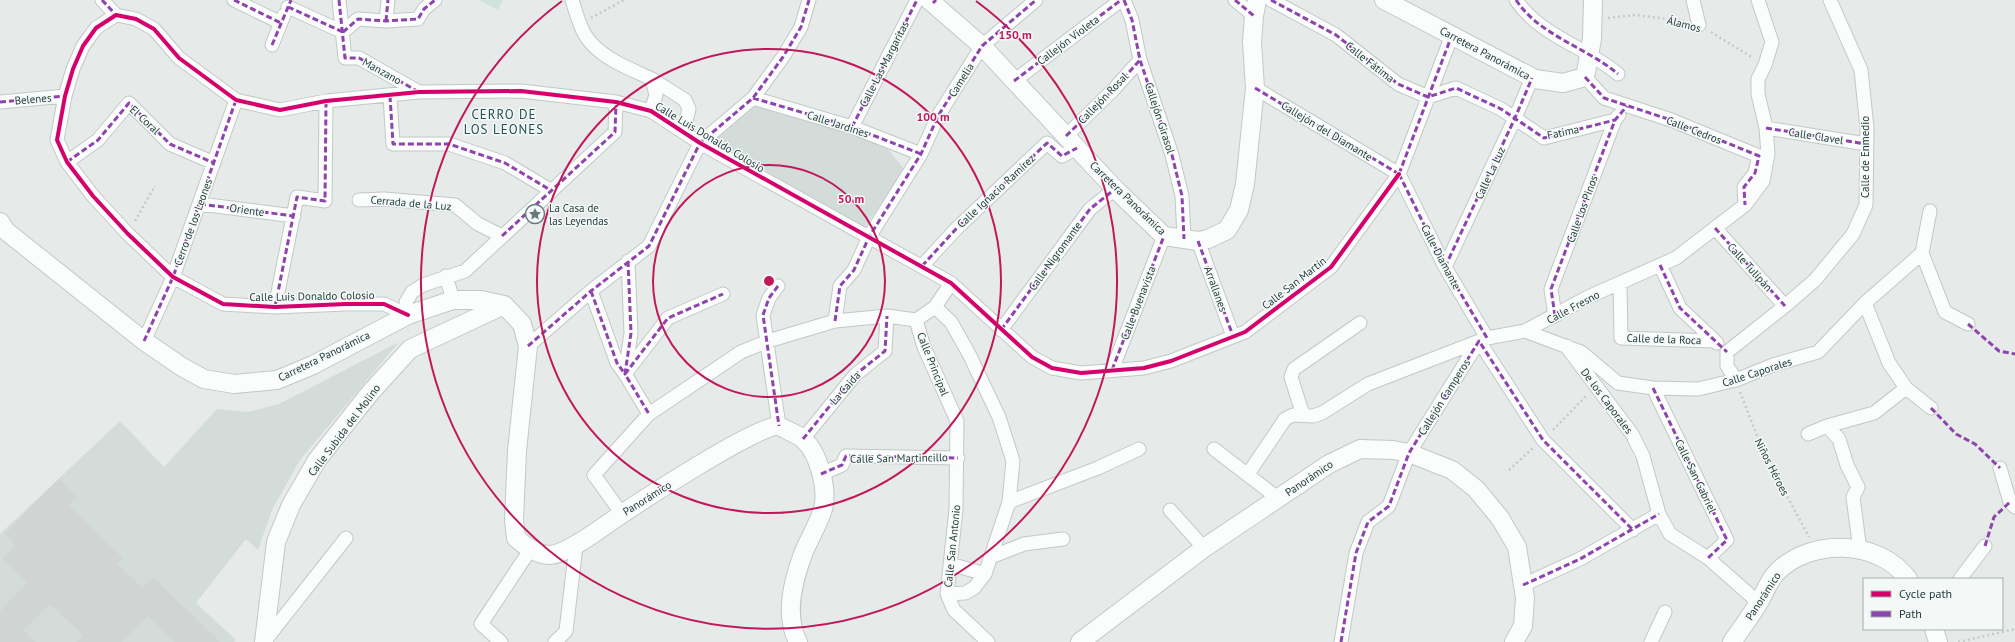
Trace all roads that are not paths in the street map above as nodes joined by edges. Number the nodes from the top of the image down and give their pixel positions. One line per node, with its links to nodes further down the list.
1 (102, 0): 21 (street)
2 (234, 0): 23 (street)
3 (339, 0): 25 (street)
4 (388, 0): 22 (street)
5 (435, 0): 22 (street)
6 (572, 0): 34 (street)
7 (809, 0): 41 (street)
8 (1036, 0): 28 (street, Camelia)
9 (1123, 0): 30 (street, Callejón Girasol); 35 (street, Callejón Violeta)
10 (1235, 0): 20 (street)
11 (1271, 0): 40 (street, Calle Fátima)
12 (1384, 0): 26 (street, Carretera Panorámica)
13 (1516, 0): 29 (street)
14 (1593, 0): 29 (street)
15 (1693, 0): 24 (street)
16 (1758, 0): 51 (street, Calle Fresno)
17 (1830, 0): 55 (street, Calle de Enmedio)
18 (929, 1): 28 (street, Carretera Panorámica); 50 (street, Calle Las Margaritas)
19 (289, 3): 23 (street); 25 (street)
20 (1256, 8): 36 (street, Carretera Panorámica)
21 (116, 16): 38 (street, Calle Luis Donaldo Colosio); 42 (street, Calle Luis Donaldo Colosio)
22 (386, 21): 25 (street)
23 (281, 23): 27 (street)
24 (1700, 25)
25 (343, 32): 37 (street, Manzano)
26 (1452, 35): 33 (street, Carretera Panorámica); 40 (street, Calle San Martín)
27 (272, 45)
28 (982, 46): 35 (street, Carretera Panorámica); 56 (street, Camelia)
29 (1590, 55): 31 (street); 32 (street)
30 (1140, 60): 53 (street, Callejón Rosal); 72 (street, Callejón Girasol)
31 (1618, 74)
32 (1585, 77): 33 (street, Carretera Panorámica); 46 (street, Calle Cedros)
33 (1532, 78): 48 (street, Calle La Luz)
34 (652, 79): 47 (street); 52 (street)
35 (1014, 80): 53 (street, Carretera Panorámica)
36 (1255, 88): 59 (street, Callejón del Diamante); 72 (street, Carretera Panorámica)
37 (419, 92): 39 (street, Calle Luis Donaldo Colosio); 45 (street, Calle Luis Donaldo Colosio)
38 (65, 96): 44 (street, Belenes); 57 (street, Calle Luis Donaldo Colosio)
39 (390, 96): 43 (street, Calle Luis Donaldo Colosio); 61 (street)
40 (1428, 97): 48 (street); 59 (street, Calle San Martín)
41 (753, 98): 50 (street, Calle Jardines); 54 (street)
42 (236, 100): 43 (street, Calle Luis Donaldo Colosio); 58 (street, Cerro de los Leones)
43 (326, 101): 66 (street)
44 (0, 102)
45 (616, 102): 47 (street, Calle Luis Donaldo Colosio); 61 (street)
46 (1627, 106): 49 (street, Calle Los Pinos); 64 (street, Calle Cedros)
47 (651, 111): 52 (street, Calle Luis Donaldo Colosio)
48 (1515, 118): 49 (street, Fatima); 77 (street, Calle La Luz)
49 (1615, 120): 93 (street, Calle Los Pinos)
50 (852, 127): 56 (street, Calle Jardines)
51 (1766, 128): 55 (street, Calle Clavel); 64 (street, Calle Fresno)
52 (683, 132): 54 (street, Calle Luis Donaldo Colosio)
53 (1071, 142): 60 (street, Carretera Panorámica); 76 (street, Calle Ignacio Ramírez)
54 (700, 144): 71 (street, Calle Luis Donaldo Colosio); 74 (street)
55 (1866, 144): 88 (street, Calle de Enmedio)
56 (921, 154): 71 (street, Camelia)
57 (67, 162): 58 (street, El Coral); 79 (street, Calle Luis Donaldo Colosio)
58 (214, 163): 63 (street, Cerro de los Leones)
59 (1399, 174): 77 (street, Calle Diamante); 100 (street, Calle San Martín)
60 (1115, 189): 70 (street, Carretera Panorámica); 98 (street, Calle Nigromante)
61 (552, 191): 69 (street)
62 (359, 200): 69 (street, Cerrada de la Luz)
63 (200, 204): 66 (street, Oriente); 79 (street, Cerro de los Leones)
64 (1745, 205): 68 (street, Calle Fresno)
65 (1930, 211): 73 (street)
66 (294, 216): 89 (street)
67 (0, 222): 102 (street, Carretera Panorámica)
68 (1715, 228): 75 (street, Calle Fresno); 88 (street, Calle Tulipán)
69 (502, 236): 78 (street)
70 (1164, 236): 72 (street, Carretera Panorámica); 108 (street, Calle Buenavista)
71 (869, 237): 76 (street, Calle Luis Donaldo Colosio); 95 (street, Camelia)
72 (1191, 240): 100 (street, Arrallanes)
73 (1922, 253): 86 (street, Calle Caporales); 97 (street)
74 (628, 261): 83 (street); 109 (street)
75 (1660, 265): 81 (street, Calle Fresno); 104 (street)
76 (922, 266): 80 (street, Calle Luis Donaldo Colosio)
77 (1445, 267): 101 (street, Calle Diamante)
78 (446, 276): 85 (street); 91 (street)
79 (173, 277): 89 (street, Calle Luis Donaldo Colosio); 102 (street, Cerro de los Leones)
80 (951, 283): 90 (street, Calle Principal); 98 (street, Calle Luis Donaldo Colosio)
81 (1620, 283): 93 (street, Calle Fresno); 104 (street, Calle de la Roca)
82 (778, 286): 103 (street)
83 (591, 291): 106 (street); 109 (street)
84 (723, 294): 109 (street)
85 (452, 300): 87 (street, Carretera Panorámica); 91 (street, Carretera Panorámica)
86 (1865, 303): 110 (street, Calle Caporales); 112 (street)
87 (504, 305): 106 (street, Panorámico); 152 (street, Calle Subida del Molino)
88 (1785, 306): 107 (street, Calle de Enmedio)
89 (275, 308): 91 (street, Calle Luis Donaldo Colosio)
90 (935, 308): 94 (street, Calle Principal); 128 (street)
91 (408, 315): 102 (street, Carretera Panorámica)
92 (887, 316): 94 (street); 95 (street); 119 (street, La Caida)
93 (1555, 316): 99 (street, Calle Fresno)
94 (916, 320): 123 (street, Calle Principal)
95 (835, 321): 103 (street)
96 (1360, 323): 115 (street)
97 (1968, 324)
98 (1001, 330): 108 (street, Calle Luis Donaldo Colosio)
99 (1526, 331): 101 (street, Calle Fresno); 105 (street)
100 (1233, 336): 108 (street, Calle Luis Donaldo Colosio)
101 (1483, 340): 115 (street, Calle Fresno); 122 (street, Callejón Camperos); 133 (street, Calle Diamante)
102 (144, 341)
103 (768, 341): 114 (street); 116 (street)
104 (1715, 341): 107 (street)
105 (1565, 344): 111 (street, Calle Caporales); 132 (street, De los Caporales)
106 (528, 346): 139 (street, Panorámico)
107 (1727, 352): 110 (street)
108 (1112, 370)
109 (625, 374): 114 (street)
110 (1736, 380): 111 (street, Calle Caporales)
111 (1653, 388): 142 (street, Calle San Gabriel)
112 (1906, 388): 113 (street); 117 (street)
113 (1931, 408)
114 (649, 414): 131 (street)
115 (1303, 415): 126 (street, Calle Fresno)
116 (779, 426): 119 (street); 131 (street, Panorámico)
117 (1827, 426): 118 (street); 140 (street)
118 (1808, 434)
119 (803, 439): 125 (street)
120 (1139, 449): 128 (street)
121 (1214, 449): 126 (street)
122 (1409, 453): 127 (street, Panorámico); 147 (street, Panorámico); 158 (street)
123 (958, 458): 125 (street, Calle San Martincillo); 143 (street, Calle San Antonio)
124 (2000, 468): 129 (street)
125 (821, 474): 155 (street)
126 (1248, 474): 127 (street)
127 (1279, 499): 138 (street, Panorámico)
128 (1009, 502): 141 (street)
129 (2015, 507)
130 (1170, 510): 138 (street)
131 (622, 514): 136 (street, Panorámico)
132 (1659, 514): 133 (street); 142 (street, De los Caporales)
133 (1633, 530): 147 (street)
134 (346, 538): 152 (street)
135 (1064, 539): 141 (street)
136 (576, 546): 139 (street, Panorámico); 154 (street)
137 (1985, 546): 146 (street)
138 (1204, 548): 157 (street, Panorámico)
139 (530, 550): 153 (street)
140 (1860, 550): 145 (street, Panorámico); 149 (street, Panorámico)
141 (991, 557): 144 (street)
142 (1708, 558): 149 (street, De los Caporales)
143 (950, 564): 144 (street); 148 (street, Calle San Antonio)
144 (985, 574): 148 (street)
145 (1907, 578)
146 (1961, 578)
147 (1523, 585): 159 (street, Panorámico)
148 (947, 594): 156 (street, Calle San Antonio)
149 (1759, 603): 161 (street, Panorámico)
150 (1665, 612): 160 (street)
151 (1934, 630): 162 (street)
152 (264, 642)
153 (501, 642)
154 (555, 642)
155 (798, 642)
156 (988, 642)
157 (1080, 642)
158 (1341, 642)
159 (1514, 642)
160 (1651, 642)
161 (1732, 642)
162 (1938, 642)

